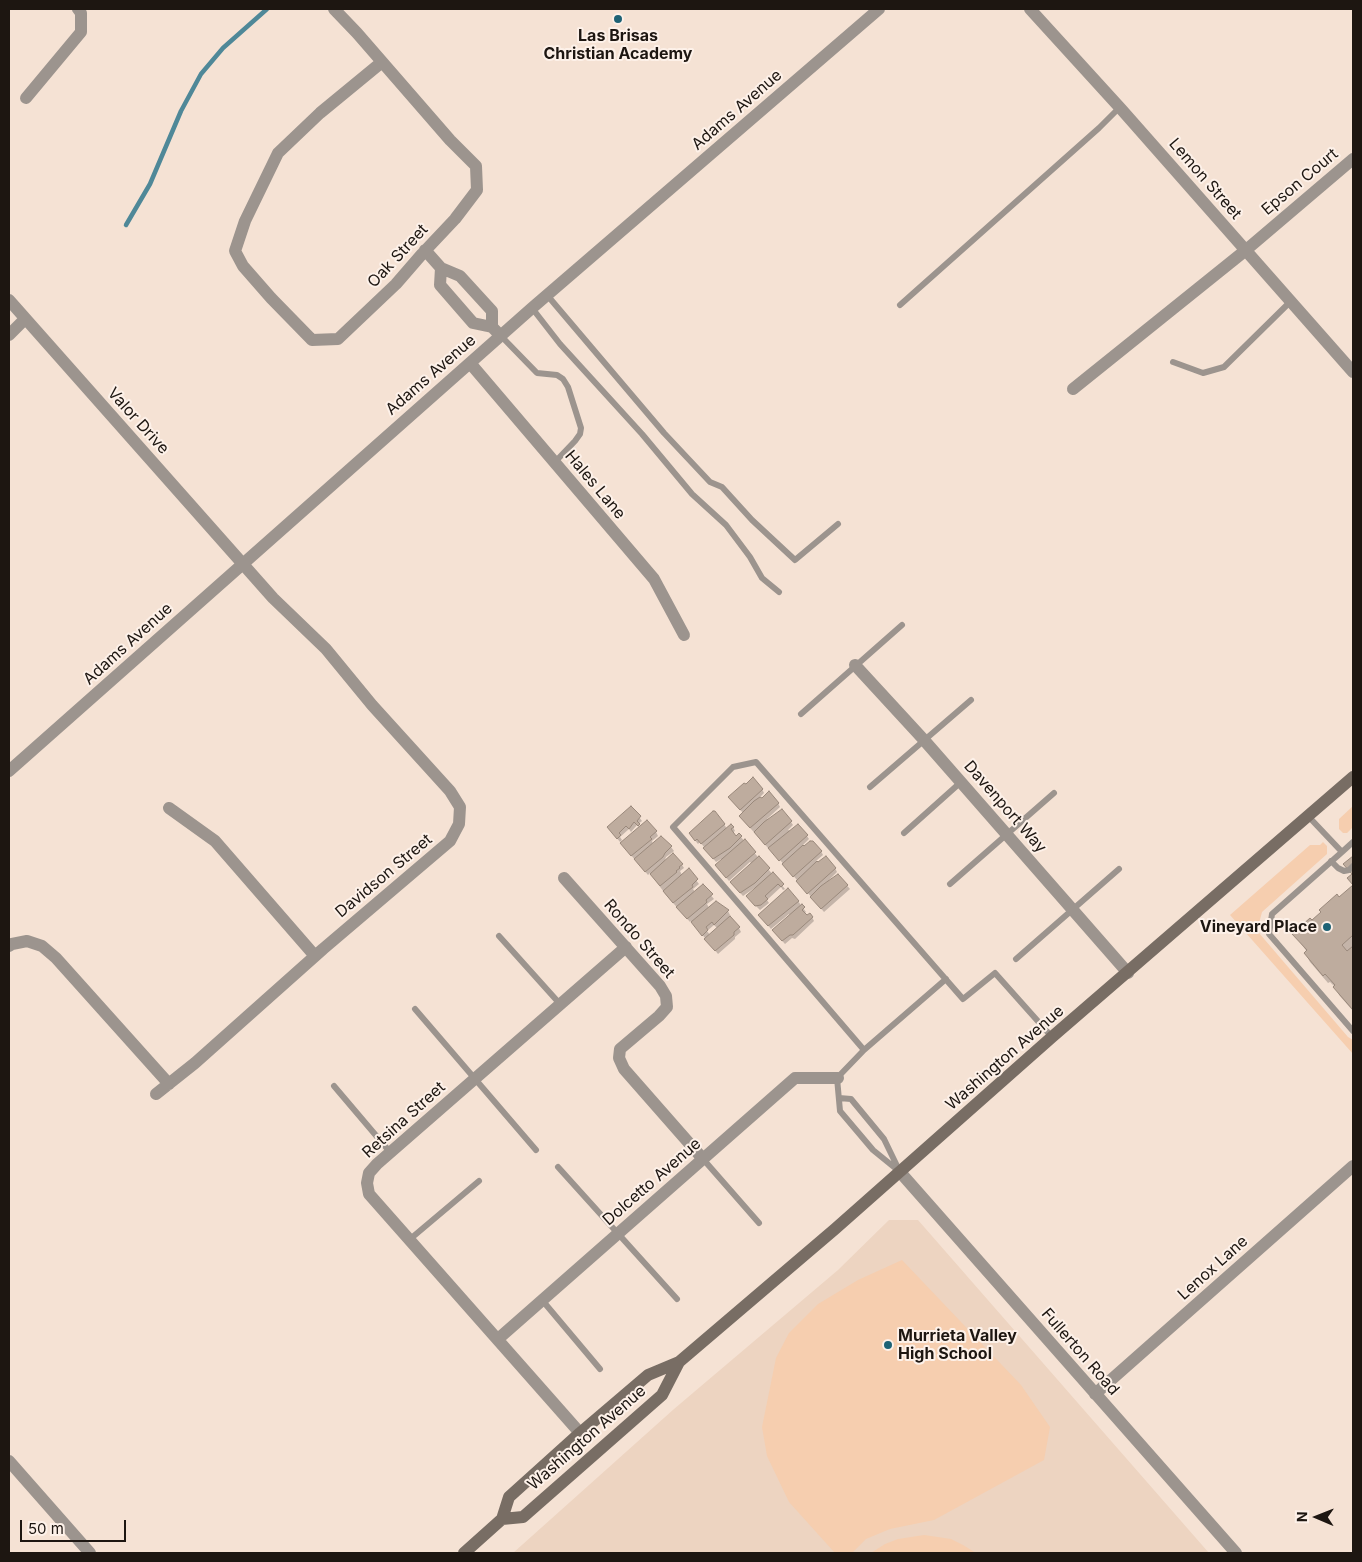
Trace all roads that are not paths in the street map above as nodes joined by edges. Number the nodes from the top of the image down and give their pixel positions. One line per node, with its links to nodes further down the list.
1 (78, 9): 6 (street)
2 (334, 9): 5 (street)
3 (879, 9): 13 (street, Adams Avenue)
4 (1030, 9): 7 (street, Lemon Street)
5 (382, 62): 9 (street, Oak Street); 9 (street, Oak Street)
6 (26, 98)
7 (1120, 107): 10 (street, Lemon Street); 17 (lane)
8 (1353, 159): 10 (street, Epson Court)
9 (425, 250): 11 (street)
10 (1246, 250): 15 (street, Lemon Street); 25 (street, Epson Court)
11 (441, 268): 12 (street); 16 (street)
12 (471, 288): 16 (street); 20 (street)
13 (547, 295): 18 (street, Adams Avenue); 27 (lane)
14 (9, 300): 19 (street, Valor Drive)
15 (1290, 302): 22 (lane); 24 (street, Lemon Street)
16 (455, 303): 20 (street)
17 (900, 305)
18 (532, 308): 20 (street, Adams Avenue); 29 (lane)
19 (25, 319): 21 (street); 28 (street, Valor Drive)
20 (496, 331): 23 (street, Adams Avenue); 26 (lane)
21 (9, 335)
22 (1173, 362)
23 (470, 363): 26 (street, Hales Lane); 28 (street, Adams Avenue)
24 (1353, 372)
25 (1073, 389)
26 (554, 463): 31 (street, Hales Lane)
27 (838, 524)
28 (243, 564): 36 (street, Adams Avenue); 56 (street, Davidson Street)
29 (779, 592)
30 (902, 624): 32 (lane)
31 (684, 635)
32 (855, 665): 34 (lane); 35 (street, Davenport Way)
33 (971, 700): 35 (lane)
34 (801, 714)
35 (924, 740): 38 (street, Davenport Way); 39 (lane)
36 (9, 771)
37 (1353, 777): 42 (main road, Washington Avenue)
38 (961, 782): 43 (lane); 44 (street, Davenport Way)
39 (870, 787)
40 (1054, 793): 44 (lane)
41 (169, 808): 56 (street)
42 (1308, 816): 46 (lane); 58 (main road, Washington Avenue)
43 (904, 834)
44 (1007, 834): 51 (lane); 52 (street, Davenport Way)
45 (1353, 844): 46 (lane)
46 (1342, 852): 47 (lane)
47 (1331, 861): 48 (lane); 62 (lane)
48 (1353, 866)
49 (1119, 869): 52 (lane)
50 (564, 878): 55 (street, Rondo Street)
51 (950, 884)
52 (1072, 909): 57 (lane); 58 (street, Davenport Way)
53 (499, 936): 60 (lane)
54 (9, 946): 67 (street)
55 (626, 947): 60 (street, Retsina Street); 73 (street, Rondo Street)
56 (316, 956): 67 (street, Davidson Street)
57 (1016, 959)
58 (1128, 973): 63 (main road, Washington Avenue)
59 (946, 979): 63 (lane); 64 (lane); 64 (lane)
60 (560, 1004): 66 (street, Retsina Street)
61 (415, 1009): 66 (lane)
62 (1353, 1031)
63 (1052, 1037): 76 (main road, Washington Avenue)
64 (864, 1050): 65 (lane)
65 (838, 1078): 70 (lane); 73 (street, Dolcetto Avenue)
66 (475, 1079): 71 (lane); 72 (street, Retsina Street)
67 (169, 1084): 69 (street, Davidson Street)
68 (334, 1086): 72 (lane)
69 (156, 1094)
70 (839, 1098): 76 (lane); 76 (lane)
71 (536, 1150)
72 (390, 1152): 80 (street, Retsina Street)
73 (703, 1160): 78 (lane); 79 (street, Dolcetto Avenue)
74 (1353, 1166): 86 (street, Lenox Lane)
75 (558, 1167): 79 (lane)
76 (900, 1172): 84 (main road, Washington Avenue); 86 (street, Fullerton Road)
77 (479, 1181): 80 (lane)
78 (759, 1223)
79 (618, 1234): 81 (lane); 82 (street, Dolcetto Avenue)
80 (409, 1240): 83 (street, Retsina Street)
81 (677, 1299)
82 (542, 1300): 83 (street, Dolcetto Avenue); 85 (lane)
83 (498, 1340): 87 (street, Retsina Street)
84 (679, 1362): 87 (main road, Washington Avenue); 89 (main road, Washington Avenue)
85 (600, 1369)
86 (1095, 1394): 92 (street, Fullerton Road)
87 (580, 1433): 89 (main road, Washington Avenue)
88 (9, 1461): 90 (street)
89 (502, 1519): 91 (main road, Washington Avenue)
90 (90, 1553)
91 (464, 1553)
92 (1236, 1553)

